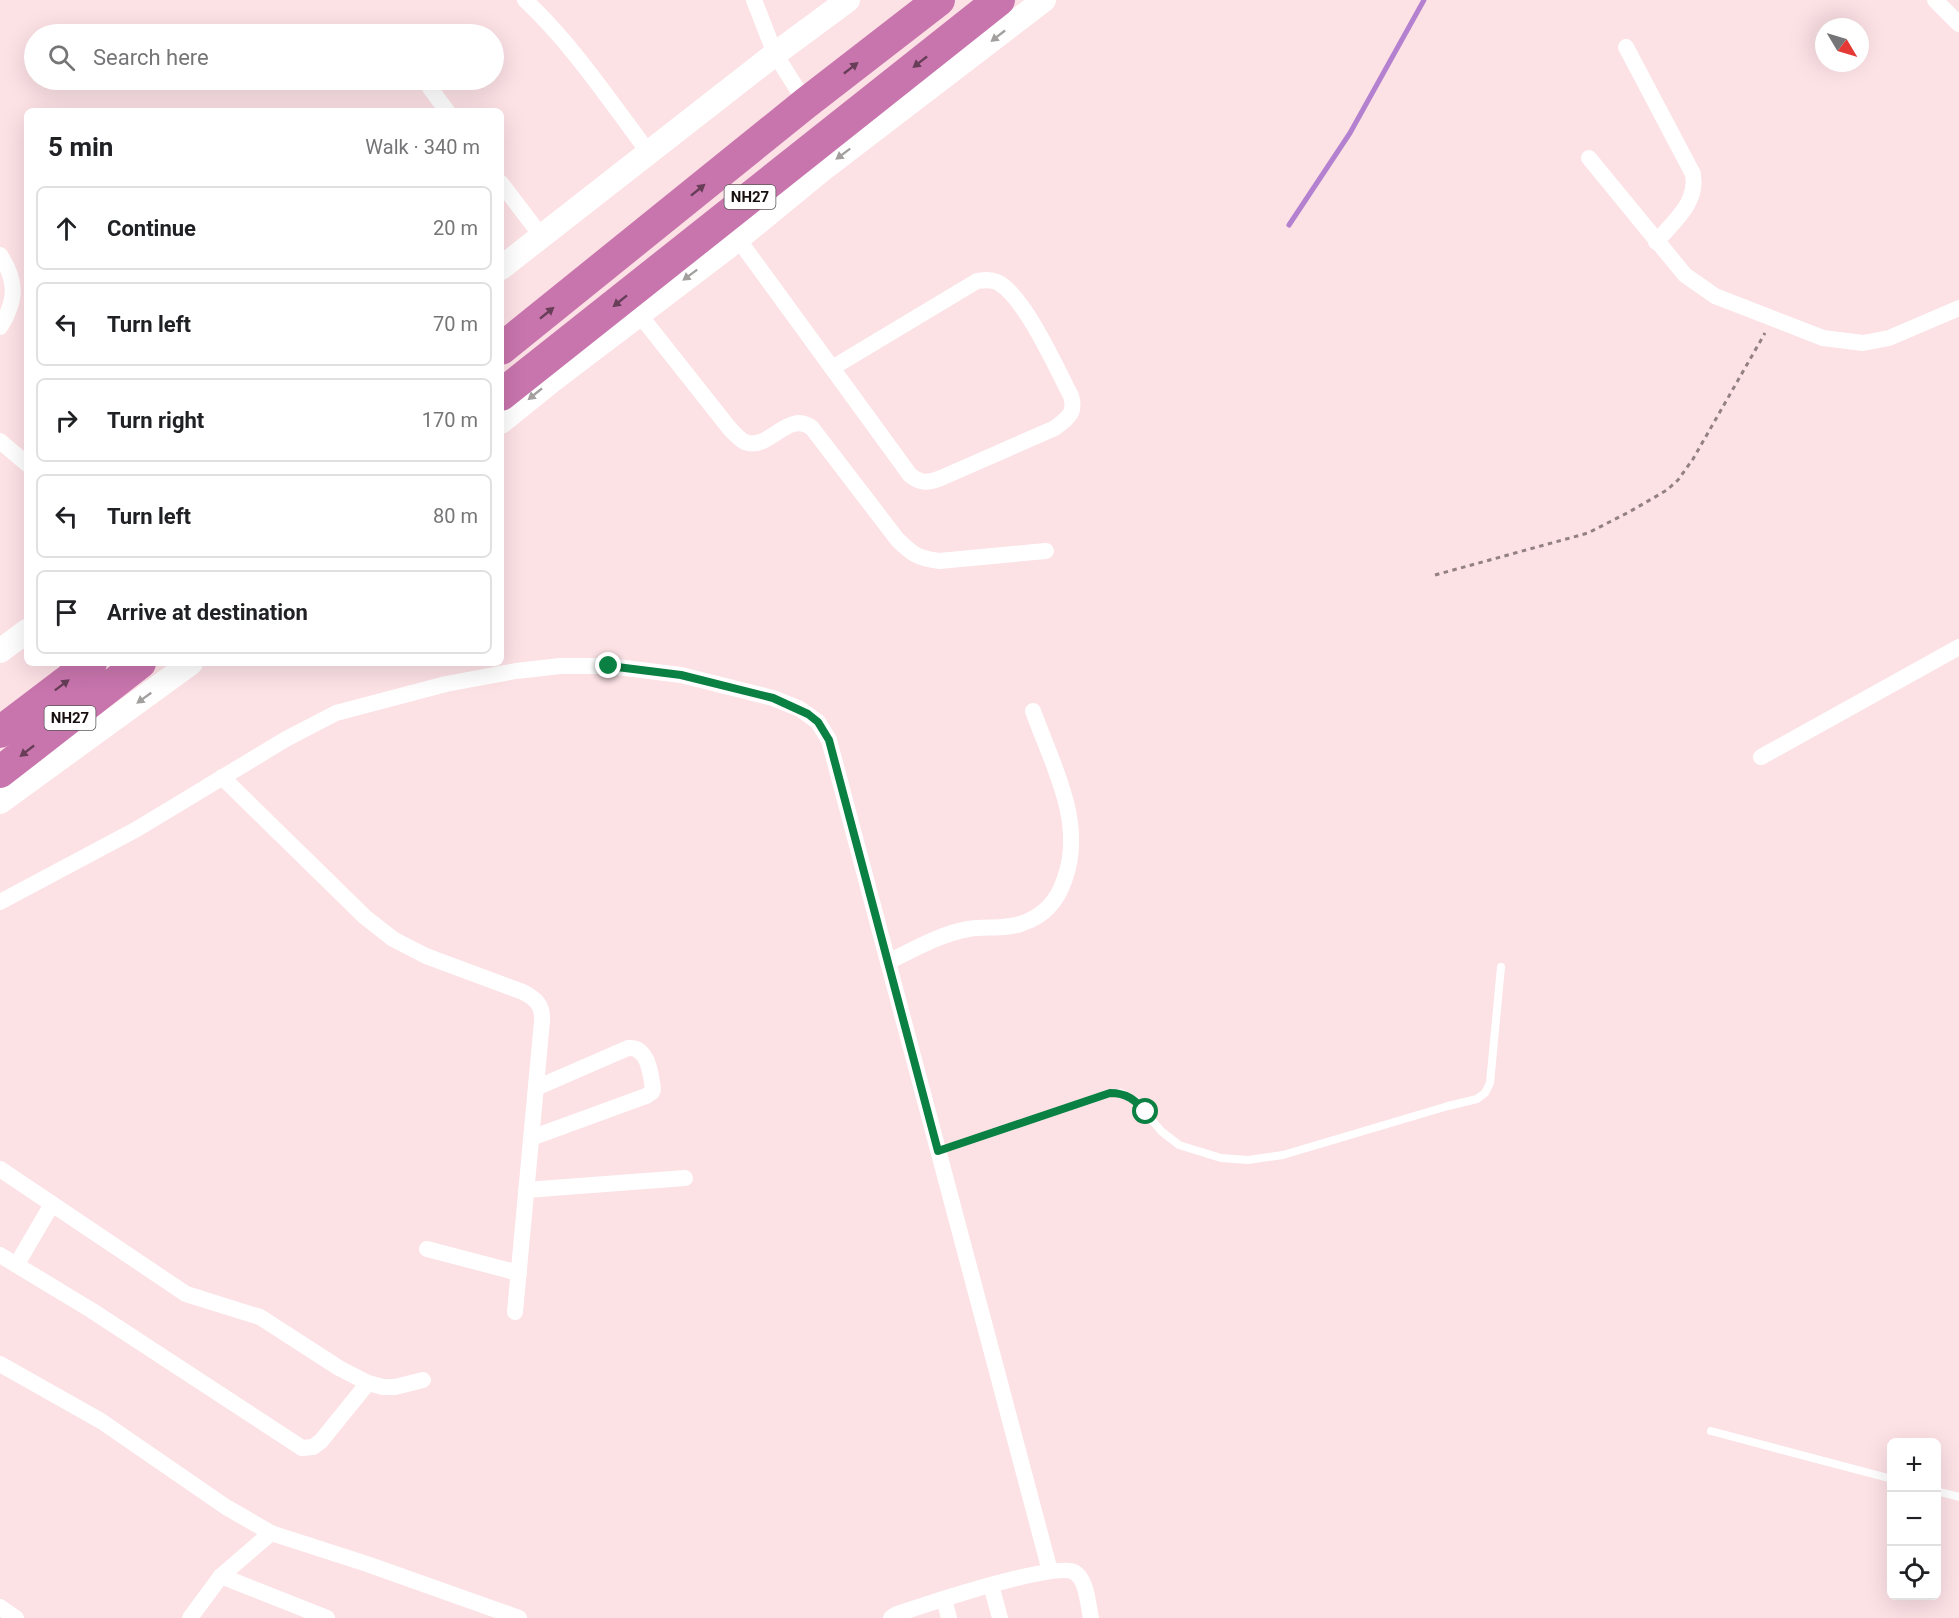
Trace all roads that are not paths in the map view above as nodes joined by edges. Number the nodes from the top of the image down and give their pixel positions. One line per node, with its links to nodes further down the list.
1 (525, 0): 14 (street)
2 (754, 0): 10 (street)
3 (848, 0): 10 (street)
4 (939, 0): 12 (highway, NH27, one-way to 4)
5 (999, 0): 27 (highway, NH27, one-way to 27)
6 (1044, 0): 18 (street, one-way to 18)
7 (1935, 0): 8 (street)
8 (1959, 24)
9 (1626, 47): 19 (street)
10 (775, 54): 12 (street); 14 (street)
11 (431, 90): 13 (street)
12 (806, 103): 25 (highway, NH27, one-way to 12)
13 (445, 108)
14 (649, 153): 17 (street)
15 (1589, 158): 19 (street)
16 (504, 187): 17 (street)
17 (542, 237): 21 (street)
18 (738, 239): 23 (street, one-way to 23); 26 (street)
19 (1656, 242): 22 (street)
20 (0, 255): 24 (street)
21 (504, 266)
22 (1959, 308)
23 (639, 314): 28 (street, one-way to 28); 31 (street)
24 (0, 327)
25 (504, 347)
26 (832, 368): 26 (street)
27 (504, 393)
28 (504, 420)
29 (0, 441): 30 (street)
30 (24, 461)
31 (1046, 551)
32 (24, 632): 34 (street)
33 (1959, 647): 40 (street)
34 (0, 651)
35 (87, 666): 39 (highway, NH27, one-way to 35)
36 (136, 666): 41 (highway, NH27, one-way to 41)
37 (187, 666): 43 (street, one-way to 43)
38 (1033, 711): 45 (street)
39 (0, 732)
40 (1761, 757)
41 (0, 772)
42 (222, 777): 44 (street); 45 (street); 47 (street)
43 (0, 802)
44 (0, 902)
45 (888, 962): 49 (street)
46 (1501, 968): 49 (lane)
47 (536, 1088): 48 (street); 48 (street)
48 (531, 1138): 52 (street)
49 (938, 1151): 67 (street)
50 (0, 1169): 53 (street)
51 (685, 1178): 52 (street)
52 (526, 1190): 57 (street)
53 (52, 1203): 56 (street); 61 (street)
54 (427, 1249): 57 (street)
55 (0, 1255): 56 (street)
56 (16, 1264): 61 (street)
57 (519, 1273): 58 (street)
58 (515, 1312)
59 (0, 1364): 66 (street)
60 (423, 1380): 61 (street)
61 (368, 1383)
62 (1711, 1431): 63 (lane)
63 (1887, 1478)
64 (1940, 1492): 65 (lane)
65 (1959, 1497)
66 (271, 1533): 68 (street); 72 (street)
67 (1050, 1571): 69 (street); 80 (street)
68 (221, 1576): 74 (street); 75 (street)
69 (991, 1585): 70 (street); 79 (street)
70 (944, 1599): 77 (street); 78 (street)
71 (0, 1607): 73 (street)
72 (496, 1615): 76 (street)
73 (16, 1618)
74 (190, 1618)
75 (327, 1618)
76 (519, 1618)
77 (891, 1618)
78 (949, 1618)
79 (1000, 1618)
80 (1091, 1618)

